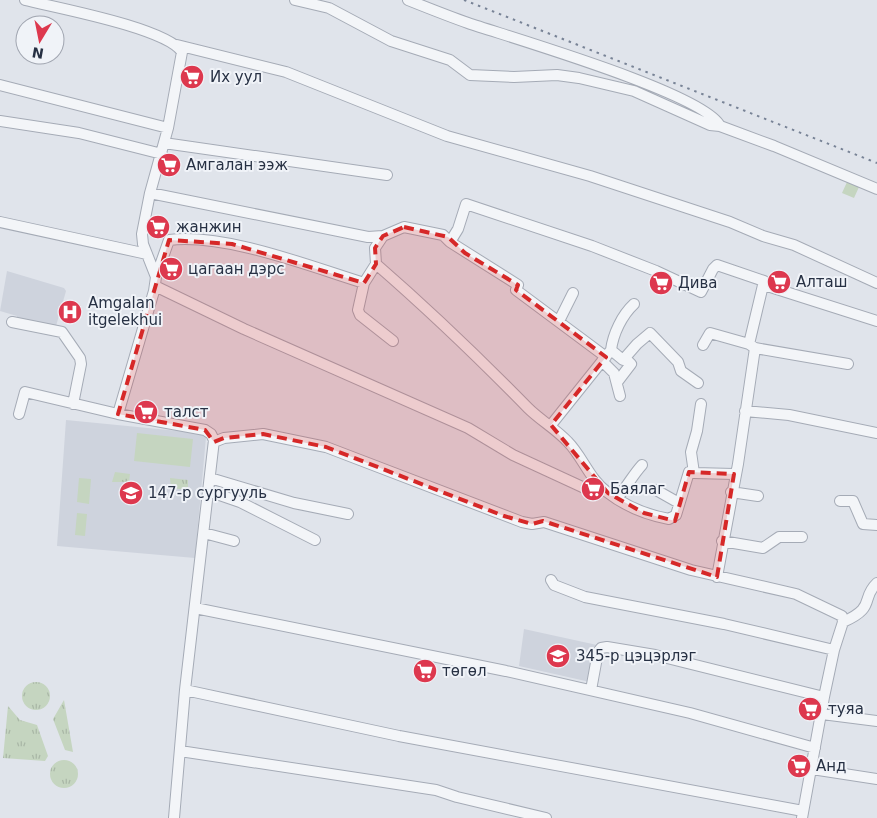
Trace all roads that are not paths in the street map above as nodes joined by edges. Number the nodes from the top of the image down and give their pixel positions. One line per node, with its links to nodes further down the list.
1 (25, 0): 4 (street)
2 (295, 0): 7 (street)
3 (408, 0): 7 (street)
4 (177, 45): 8 (street); 21 (street)
5 (0, 85): 8 (street)
6 (0, 121): 10 (street)
7 (720, 126): 12 (street)
8 (168, 128): 9 (street)
9 (164, 143): 10 (street); 11 (street)
10 (162, 154): 13 (street)
11 (388, 175)
12 (877, 189)
13 (150, 193): 15 (street); 17 (street)
14 (0, 222): 17 (street)
15 (383, 236): 16 (street); 18 (street)
16 (450, 242): 22 (street); 25 (street)
17 (147, 254): 19 (street)
18 (376, 264): 20 (street); 42 (street)
19 (156, 281): 20 (street); 41 (street); 49 (street)
20 (364, 283): 28 (street)
21 (877, 283)
22 (764, 285): 26 (street); 30 (street)
23 (574, 293): 25 (street)
24 (634, 304): 31 (street)
25 (559, 321): 31 (street)
26 (877, 321)
27 (12, 322): 37 (street)
28 (394, 341)
29 (703, 345): 30 (street)
30 (752, 346): 33 (street); 39 (street)
31 (606, 356): 32 (street); 34 (street); 42 (street)
32 (625, 358): 34 (street); 35 (street)
33 (848, 364)
34 (618, 381): 36 (street)
35 (698, 383)
36 (620, 396)
37 (73, 404): 40 (street); 41 (street)
38 (700, 404): 46 (street)
39 (745, 411): 43 (street); 47 (street)
40 (19, 414)
41 (118, 414): 44 (street)
42 (551, 425): 49 (street)
43 (877, 433)
44 (214, 442): 48 (street); 64 (street)
45 (642, 465): 54 (street)
46 (694, 473): 47 (street); 56 (street)
47 (734, 474): 52 (street)
48 (210, 478): 51 (street); 57 (street)
49 (601, 488): 54 (street)
50 (656, 490): 56 (street)
51 (208, 491): 59 (street); 61 (street)
52 (731, 492): 53 (street); 63 (street)
53 (758, 496)
54 (617, 498): 56 (street)
55 (840, 501): 58 (street)
56 (679, 503)
57 (348, 514)
58 (877, 525)
59 (204, 532): 62 (street); 67 (street)
60 (802, 537): 63 (street)
61 (314, 540)
62 (234, 541)
63 (722, 541): 64 (street)
64 (717, 577): 68 (street)
65 (551, 580): 69 (street)
66 (877, 584): 68 (street)
67 (195, 608): 70 (street); 71 (street)
68 (843, 622): 69 (street)
69 (834, 650): 72 (street)
70 (185, 690): 76 (street); 79 (street)
71 (590, 690): 72 (street); 75 (street)
72 (824, 697): 73 (street)
73 (822, 714): 74 (street); 75 (street)
74 (877, 720)
75 (815, 748): 77 (street)
76 (180, 751): 80 (street); 81 (street)
77 (812, 768): 78 (street); 79 (street)
78 (877, 779)
79 (803, 815)
80 (174, 818)
81 (546, 818)

